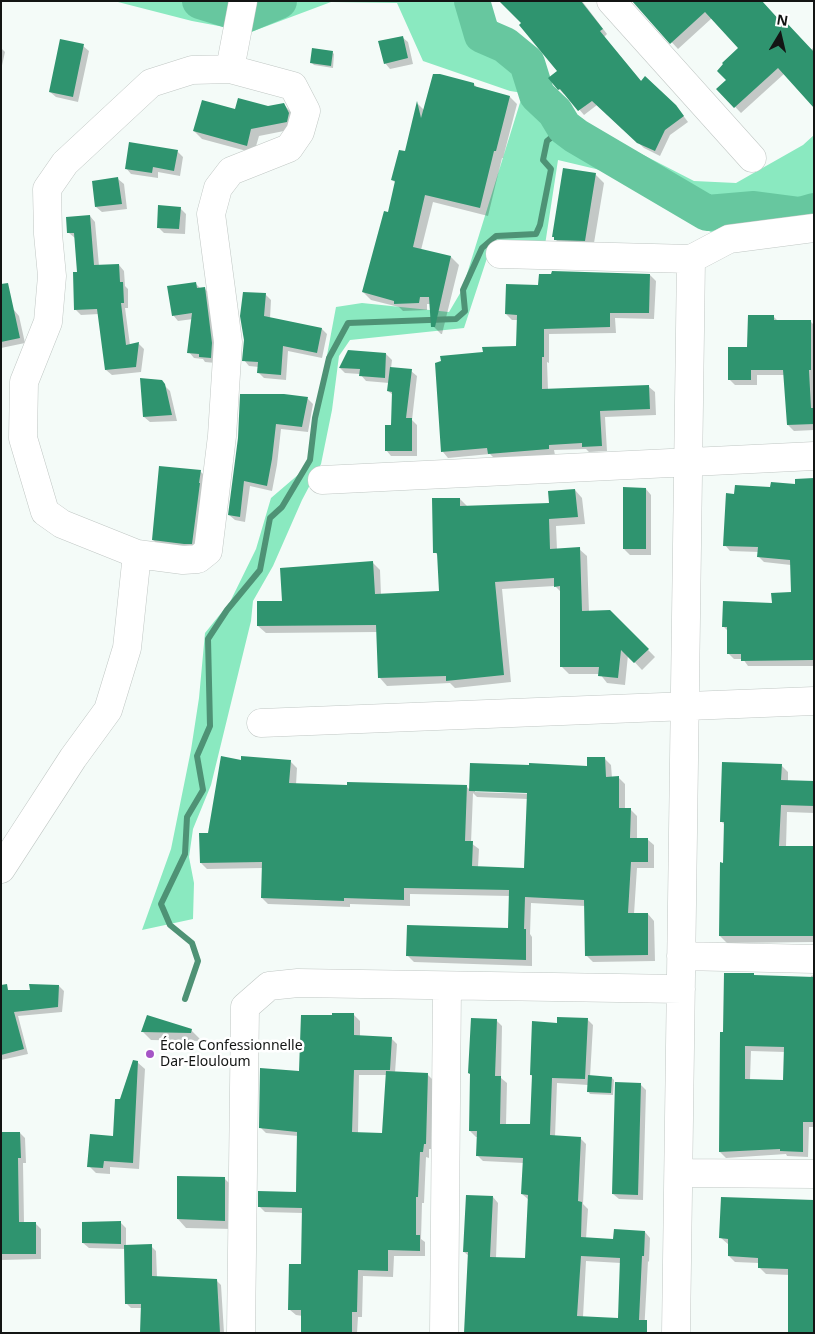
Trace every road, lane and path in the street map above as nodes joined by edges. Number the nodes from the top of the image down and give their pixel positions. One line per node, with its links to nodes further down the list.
1 (611, 1): 4 (street)
2 (242, 5): 3 (street)
3 (232, 57): 8 (street); 12 (street)
4 (752, 158)
5 (814, 228): 7 (street)
6 (500, 254): 7 (street)
7 (691, 259): 10 (street)
8 (12, 440): 12 (street)
9 (814, 456): 10 (street)
10 (688, 462): 11 (street); 14 (street)
11 (322, 480)
12 (137, 554): 16 (street)
13 (814, 701): 14 (street)
14 (685, 706): 15 (street); 17 (street)
15 (261, 723)
16 (1, 869)
17 (681, 956): 18 (street); 20 (street)
18 (814, 959)
19 (447, 986): 20 (street); 23 (street); 24 (street)
20 (681, 989): 21 (street)
21 (679, 1172): 22 (street); 25 (street)
22 (814, 1174)
23 (241, 1333)
24 (444, 1333)
25 (676, 1333)

